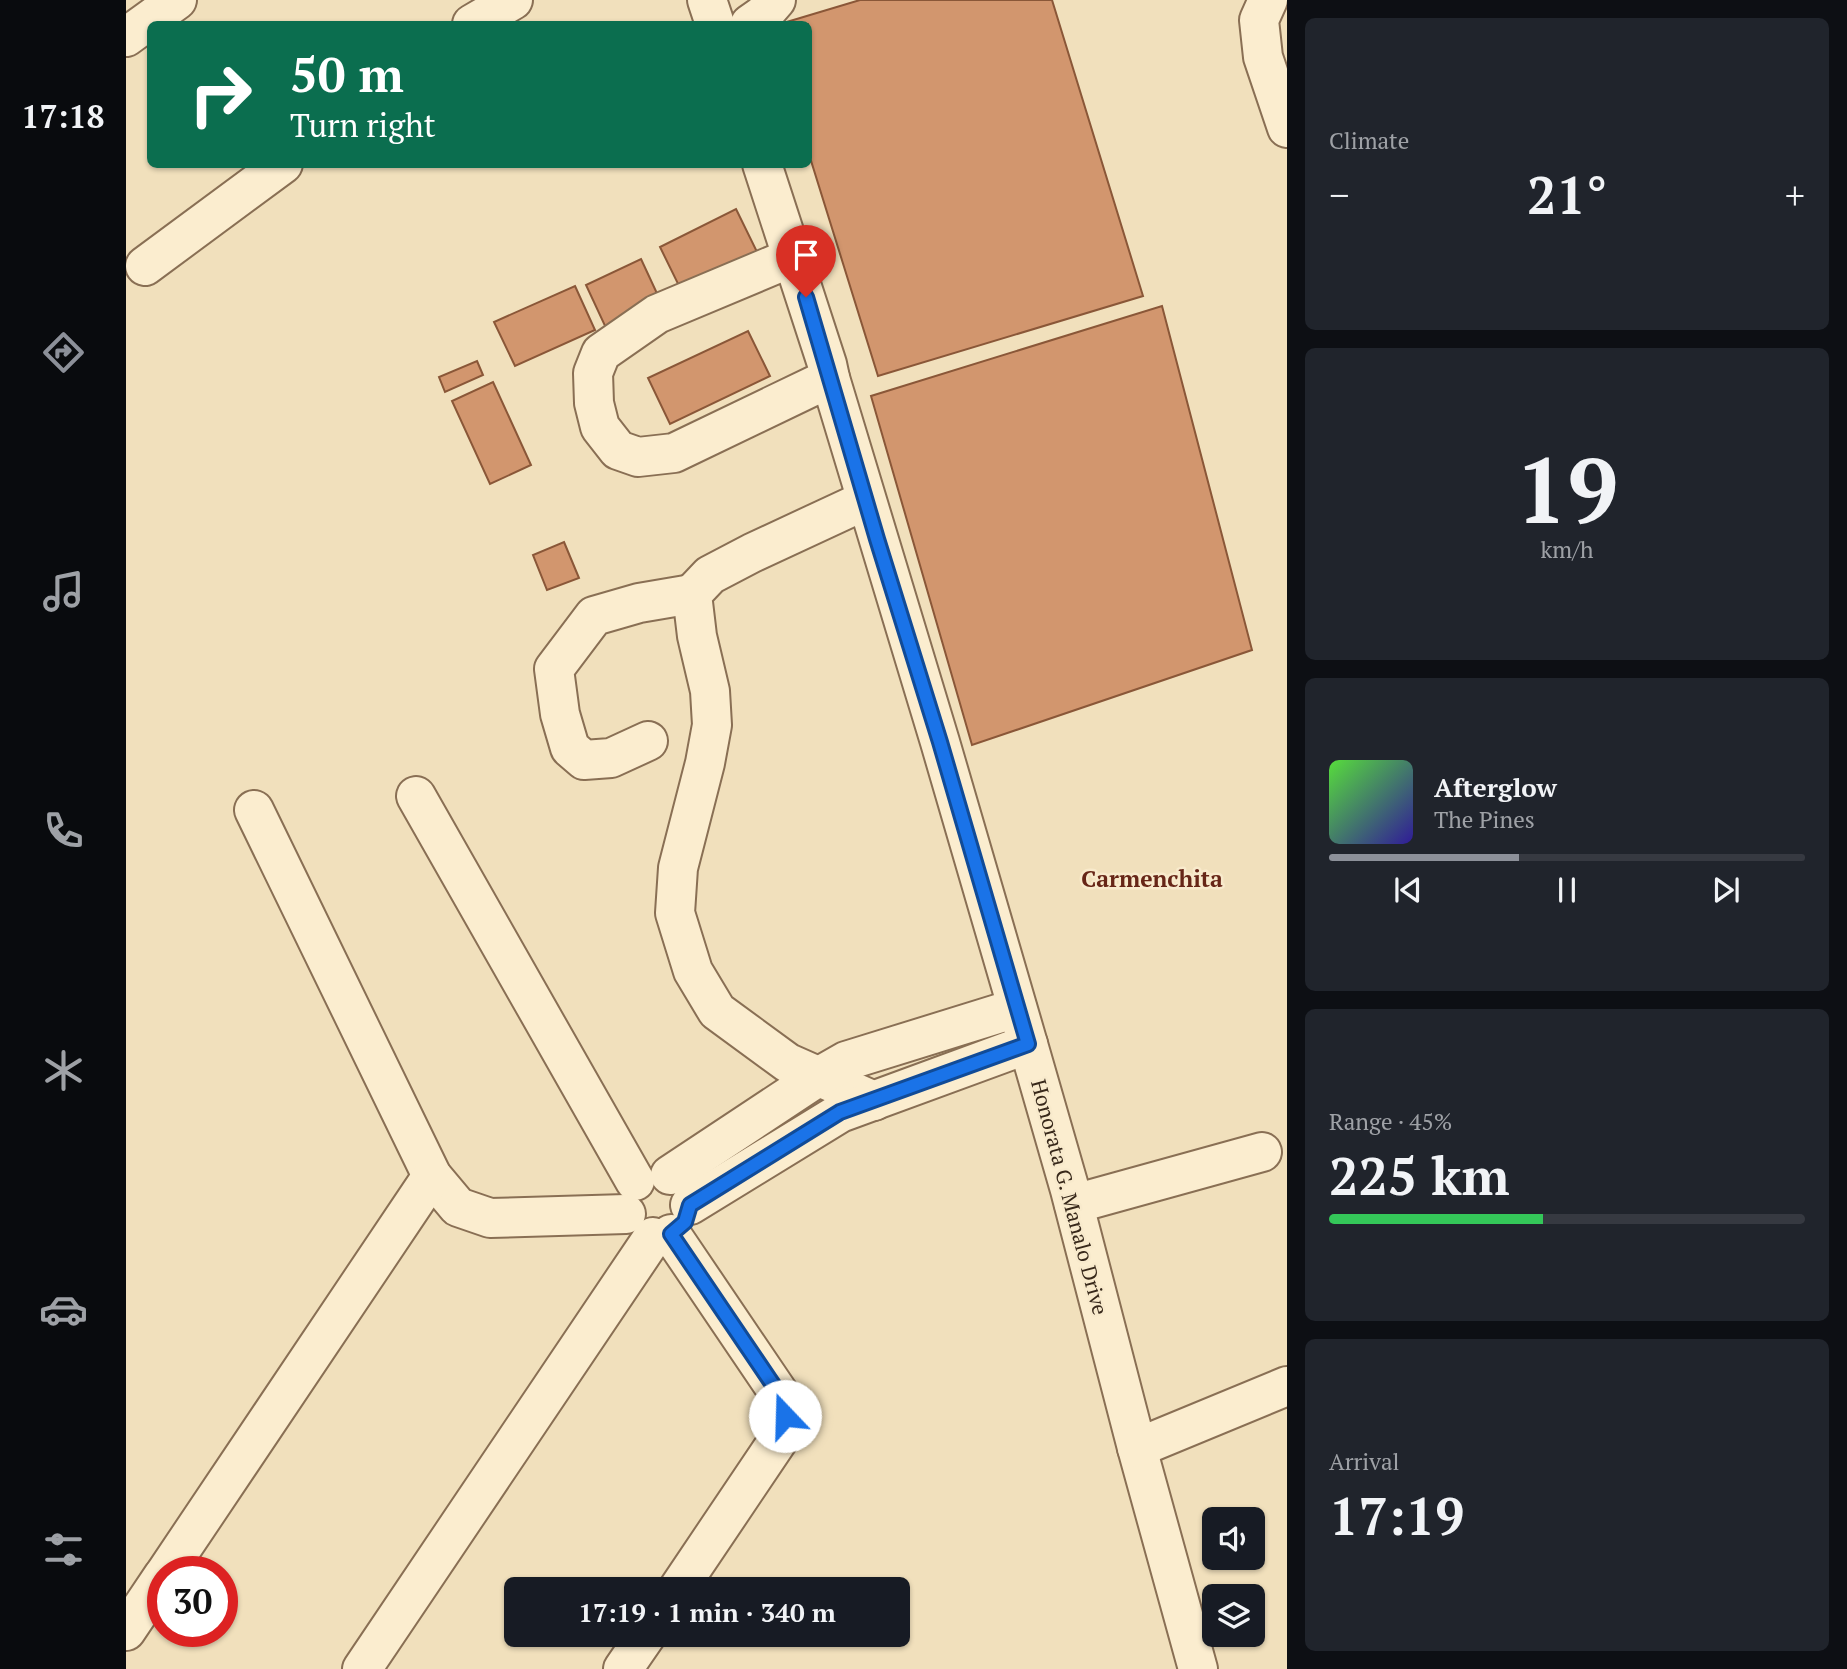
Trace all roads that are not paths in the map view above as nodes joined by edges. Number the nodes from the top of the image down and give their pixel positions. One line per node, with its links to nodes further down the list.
1 (177, 0): 8 (street)
2 (513, 0): 9 (street)
3 (708, 0): 10 (street)
4 (776, 0): 11 (street)
5 (1268, 0): 14 (street)
6 (1274, 0): 7 (street)
7 (1287, 7)
8 (148, 21)
9 (477, 21)
10 (714, 21)
11 (754, 21)
12 (147, 22): 13 (street)
13 (126, 37)
14 (1287, 128)
15 (278, 168): 18 (street)
16 (763, 168): 17 (street, Honorata G. Manalo Drive)
17 (793, 257): 19 (street, Honorata G. Manalo Drive); 19 (street)
18 (145, 266)
19 (830, 378): 20 (street, Honorata G. Manalo Drive)
20 (866, 500): 21 (street); 25 (street, Honorata G. Manalo Drive)
21 (692, 594): 22 (street); 27 (street)
22 (648, 741)
23 (416, 796): 32 (street)
24 (254, 810): 30 (street)
25 (1017, 1008): 26 (street, Honorata G. Manalo Drive); 27 (street)
26 (1028, 1044): 28 (street); 31 (street, Honorata G. Manalo Drive)
27 (818, 1077): 28 (street); 32 (street)
28 (874, 1101): 32 (street)
29 (1262, 1152): 31 (street)
30 (432, 1176): 32 (street); 35 (street)
31 (1073, 1204): 34 (street, Honorata G. Manalo Drive)
32 (657, 1208): 36 (street); 40 (street)
33 (1287, 1386): 34 (street)
34 (1137, 1448): 42 (street, Honorata G. Manalo Drive)
35 (177, 1556)
36 (686, 1577)
37 (147, 1600): 38 (street)
38 (126, 1631)
39 (638, 1647): 41 (street)
40 (362, 1669)
41 (623, 1669)
42 (1198, 1669)

